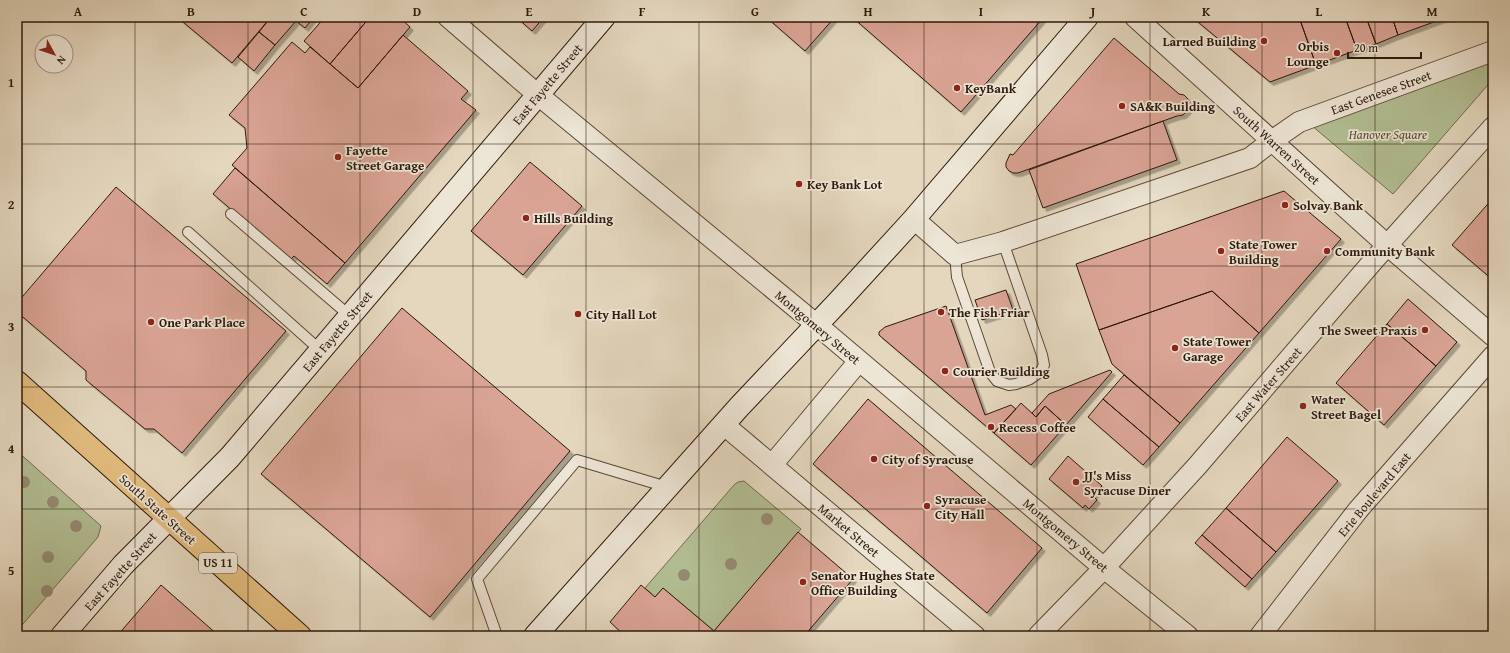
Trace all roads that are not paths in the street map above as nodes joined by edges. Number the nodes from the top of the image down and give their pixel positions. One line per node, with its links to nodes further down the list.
1 (448, 17): 6 (street, Montgomery Street)
2 (604, 17): 6 (street, East Fayette Street)
3 (1087, 17): 10 (street)
4 (1135, 17): 8 (street, South Warren Street)
5 (1493, 51): 8 (street, East Genesee Street)
6 (538, 94): 15 (street, East Fayette Street); 16 (street, Montgomery Street)
7 (1493, 127): 13 (street, East Water Street)
8 (1273, 140): 12 (street, East Genesee Street); 13 (street, South Warren Street)
9 (231, 214): 15 (lane)
10 (914, 219): 14 (street); 16 (street)
11 (188, 232): 18 (lane)
12 (1003, 242): 14 (street); 14 (lane)
13 (1388, 245): 17 (street, South Warren Street); 26 (street, East Water Street)
14 (955, 256)
15 (350, 316): 18 (street, East Fayette Street)
16 (817, 325): 20 (street, Montgomery Street); 22 (street)
17 (1493, 336)
18 (320, 350): 25 (street, East Fayette Street)
19 (1493, 356): 34 (street, Erie Boulevard East)
20 (859, 361): 23 (street); 26 (street, Montgomery Street)
21 (17, 382): 25 (main road, South State Street / US 11)
22 (723, 424): 23 (street, Market Street); 24 (street)
23 (772, 465): 31 (street, Market Street)
24 (667, 487): 29 (lane); 30 (street)
25 (169, 518): 27 (street, East Fayette Street); 28 (main road, South State Street / US 11)
26 (1104, 568): 32 (street, East Water Street); 33 (street, Montgomery Street)
27 (62, 636)
28 (300, 636)
29 (497, 636)
30 (535, 636)
31 (975, 636)
32 (1038, 636)
33 (1188, 636)
34 (1260, 636)

